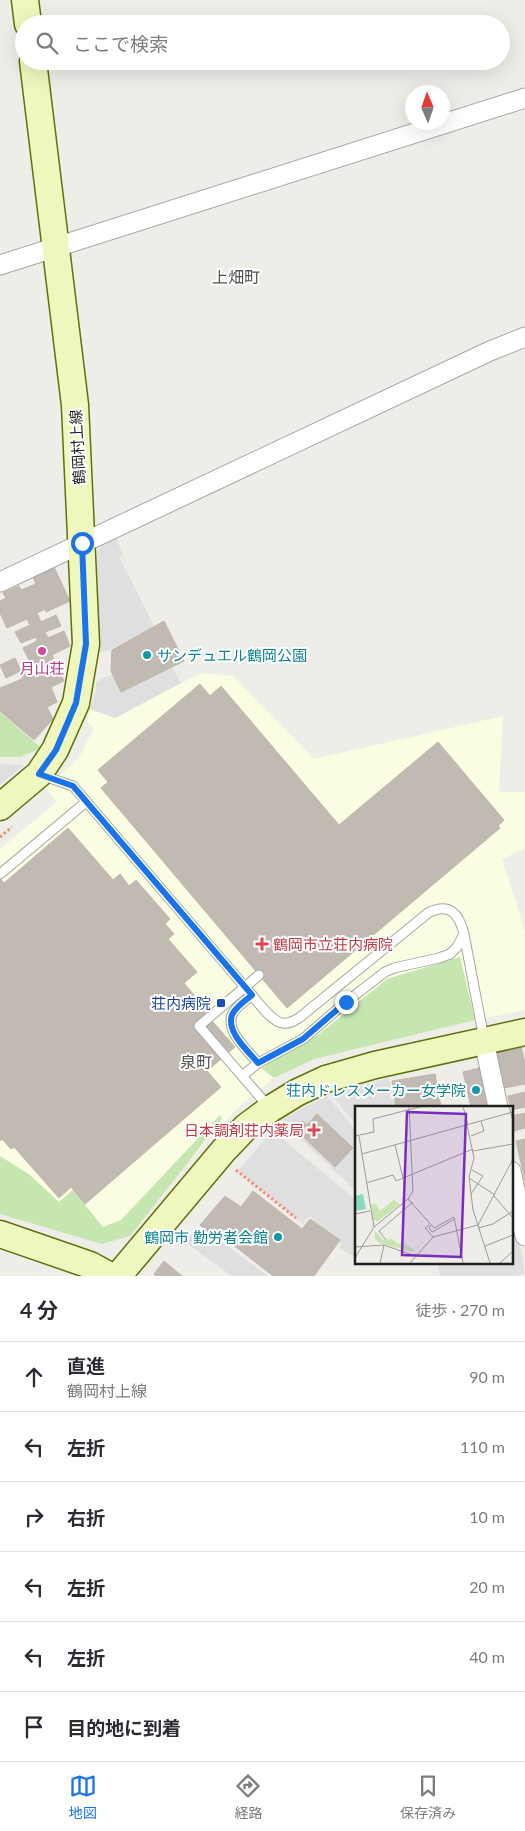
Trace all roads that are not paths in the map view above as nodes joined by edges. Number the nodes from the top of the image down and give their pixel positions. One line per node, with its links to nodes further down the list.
1 (25, 0): 2 (main road)
2 (27, 15)
3 (34, 70): 5 (main road, 鶴岡村上線)
4 (525, 98): 5 (street)
5 (56, 246): 6 (street); 8 (main road, 鶴岡村上線)
6 (0, 265)
7 (525, 337): 8 (street)
8 (82, 543): 9 (street); 10 (main road, 鶴岡村上線)
9 (0, 582)
10 (39, 774): 11 (lane); 12 (main road, 鶴岡村上線)
11 (86, 802): 13 (lane); 16 (lane)
12 (0, 807)
13 (0, 874)
14 (464, 934): 17 (lane); 19 (lane); 20 (lane)
15 (259, 975): 16 (lane)
16 (245, 987): 17 (lane); 21 (lane)
17 (252, 995): 20 (lane)
18 (525, 1032): 19 (main road)
19 (484, 1041): 22 (street); 23 (main road)
20 (258, 1063): 21 (lane)
21 (242, 1076): 23 (lane)
22 (498, 1106)
23 (270, 1109): 28 (main road)
24 (512, 1176): 26 (street)
25 (0, 1234): 27 (main road)
26 (525, 1236)
27 (110, 1276)
28 (118, 1276)

